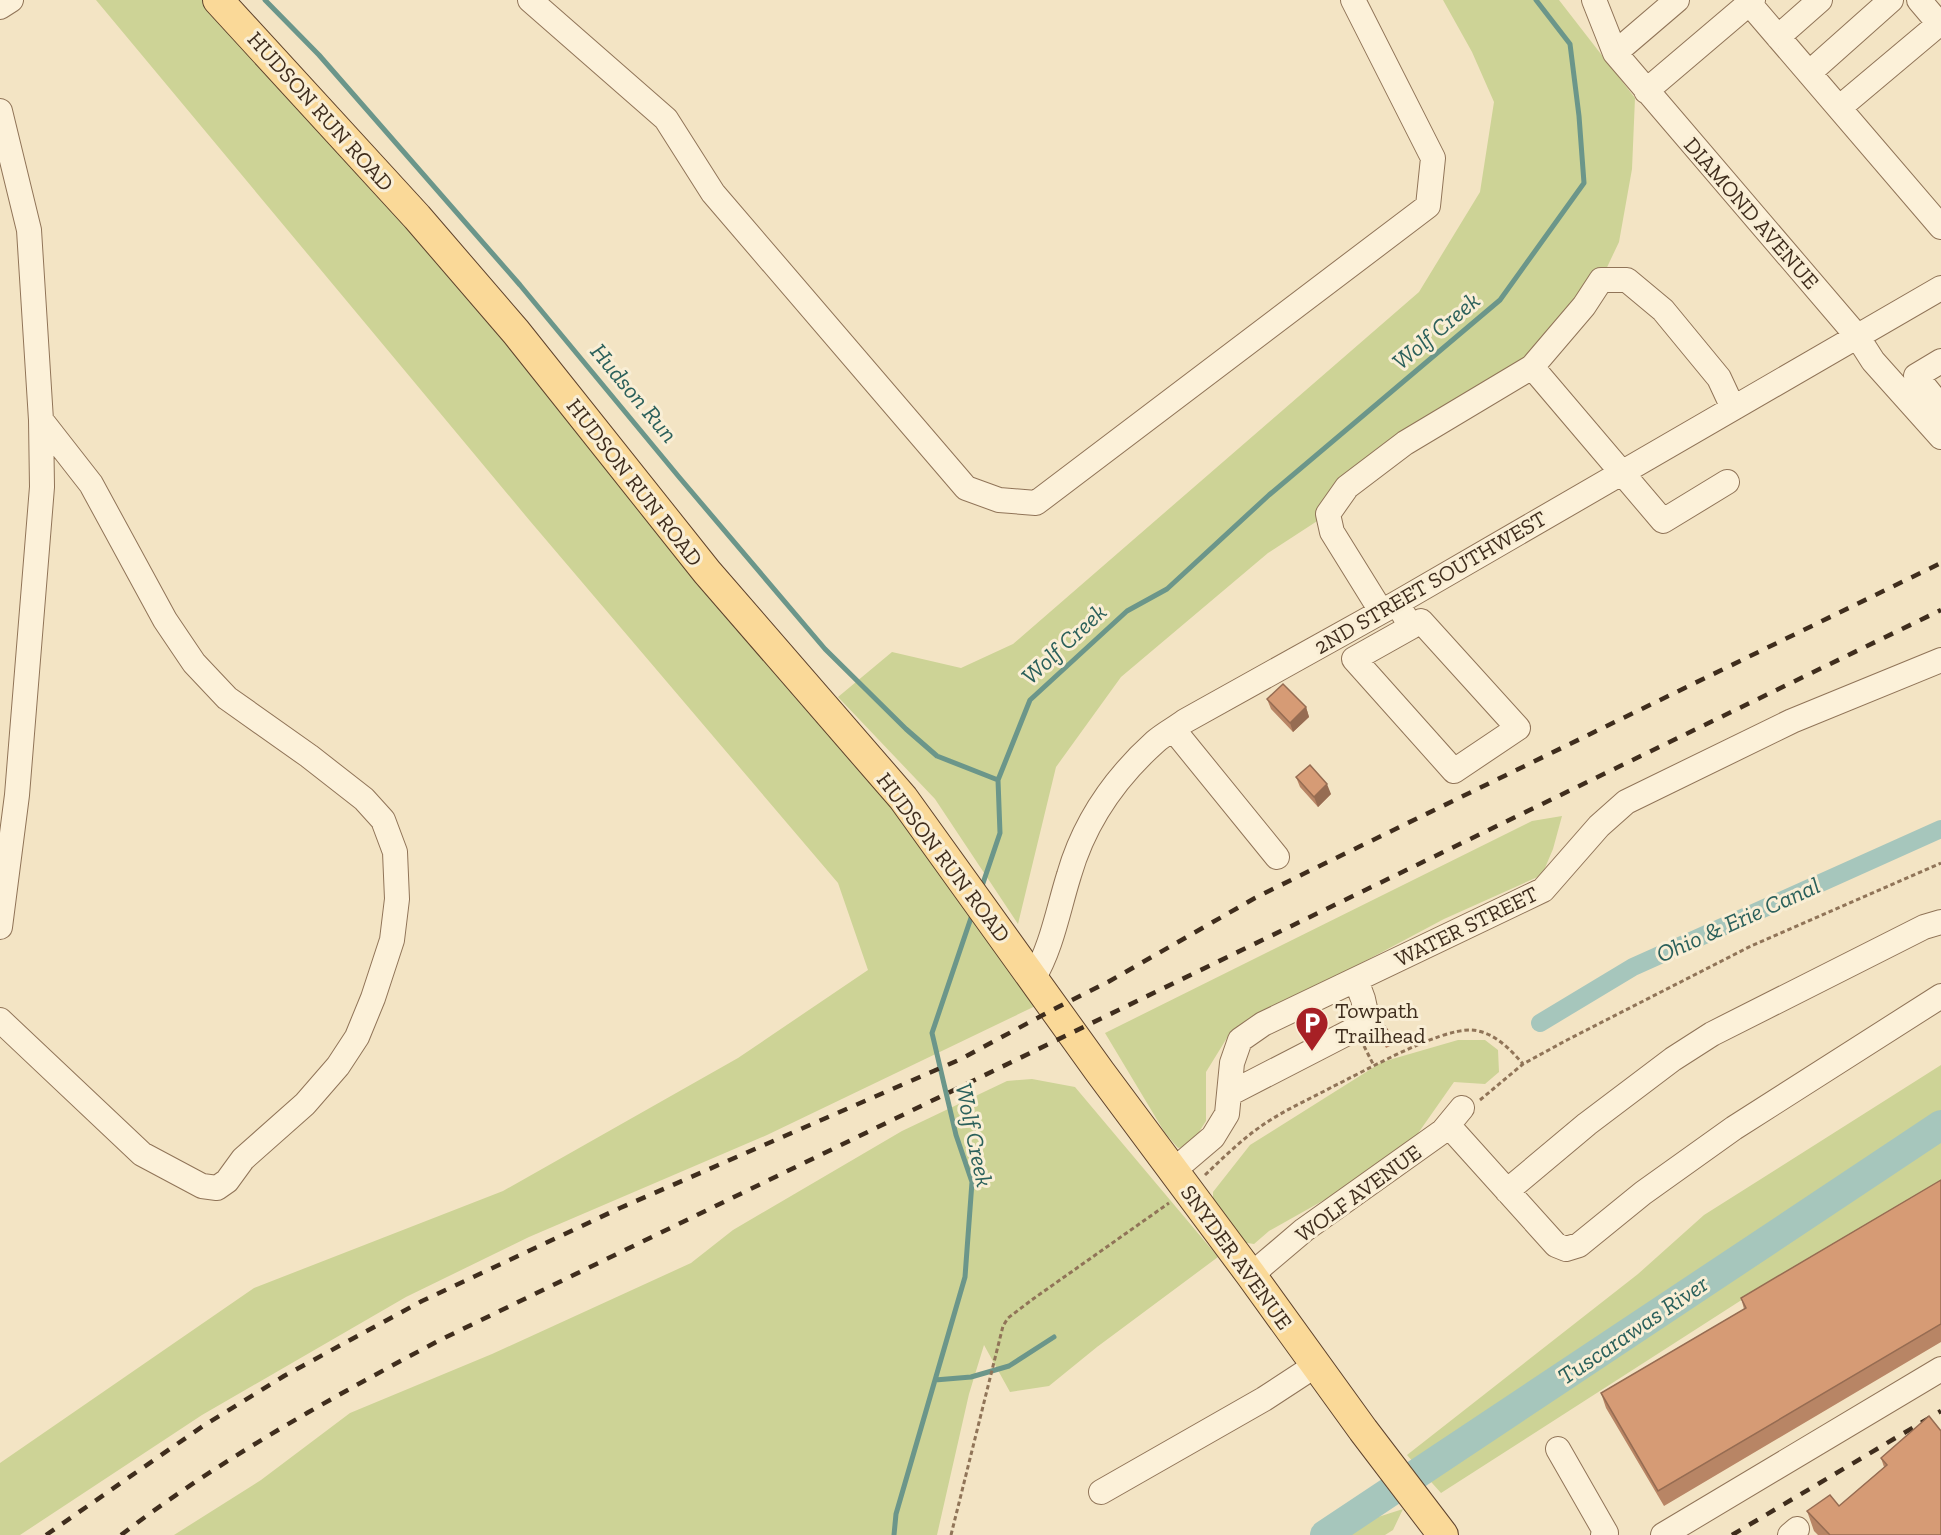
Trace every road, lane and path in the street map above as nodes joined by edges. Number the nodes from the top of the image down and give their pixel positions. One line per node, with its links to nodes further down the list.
1 (11, 0): 11 (street)
2 (218, 0): 38 (main road, HUDSON RUN ROAD)
3 (530, 0): 4 (street)
4 (1353, 0)
5 (1677, 0): 14 (street)
6 (1820, 0): 13 (street)
7 (1891, 0): 15 (street)
8 (1919, 0): 12 (street)
9 (1597, 1): 14 (street, DIAMOND AVENUE)
10 (1751, 2): 13 (street); 16 (street)
11 (0, 7)
12 (1940, 25): 17 (street)
13 (1778, 37): 15 (street)
14 (1615, 53): 16 (street, DIAMOND AVENUE)
15 (1809, 73): 17 (street)
16 (1646, 91): 21 (street, DIAMOND AVENUE)
17 (1839, 108): 19 (street)
18 (0, 111): 26 (street)
19 (1941, 227)
20 (1941, 288): 21 (street, 2ND STREET SOUTHWEST)
21 (1857, 336): 25 (street, 2ND STREET SOUTHWEST); 27 (street, DIAMOND AVENUE)
22 (1941, 361): 24 (street)
23 (1532, 367): 25 (street); 28 (street); 30 (street)
24 (1941, 407)
25 (1733, 408): 28 (street, 2ND STREET SOUTHWEST)
26 (41, 420): 37 (street); 41 (street)
27 (1941, 437)
28 (1620, 472): 29 (street); 30 (street, 2ND STREET SOUTHWEST)
29 (1727, 482)
30 (1389, 607): 31 (street); 33 (street, 2ND STREET SOUTHWEST)
31 (1411, 627): 31 (street)
32 (1941, 660): 39 (street, WATER STREET)
33 (1173, 729): 34 (street); 38 (street, 2ND STREET SOUTHWEST)
34 (1277, 857)
35 (1941, 863): 42 (path)
36 (1941, 922): 46 (street)
37 (0, 927)
38 (1033, 979): 45 (main road, SNYDER AVENUE)
39 (1356, 980): 43 (street, WATER STREET); 43 (street)
40 (1941, 996): 46 (street)
41 (0, 1020)
42 (1523, 1064): 44 (path); 45 (path)
43 (1229, 1094): 45 (street, WATER STREET)
44 (1455, 1116): 46 (street); 47 (street, WOLF AVENUE)
45 (1182, 1184): 47 (main road, SNYDER AVENUE); 54 (path)
46 (1507, 1191)
47 (1251, 1275): 48 (main road, SNYDER AVENUE)
48 (1316, 1365): 51 (street); 52 (main road, SNYDER AVENUE)
49 (1941, 1369): 55 (street)
50 (1558, 1449): 53 (street)
51 (1101, 1492)
52 (1437, 1527)
53 (1609, 1534)
54 (951, 1535)
55 (1662, 1535)

